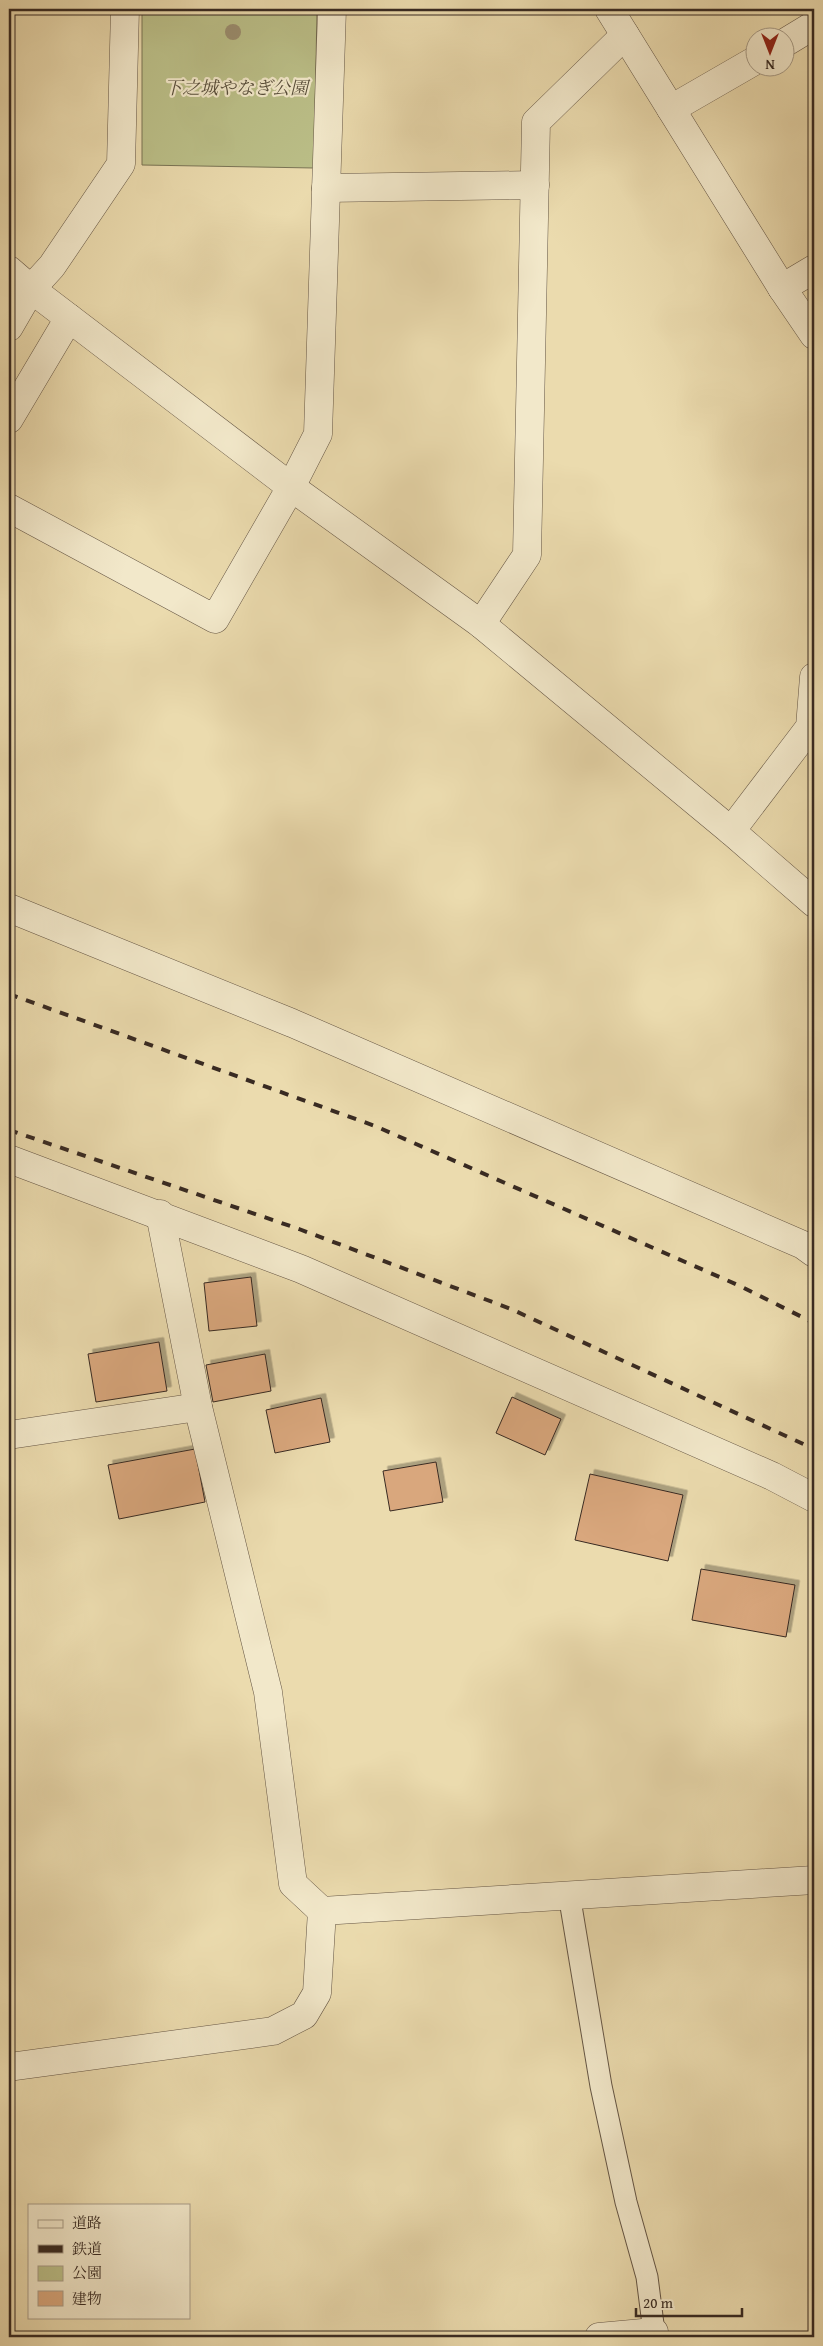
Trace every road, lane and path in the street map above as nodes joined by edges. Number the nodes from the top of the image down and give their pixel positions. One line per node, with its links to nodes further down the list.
1 (125, 9): 14 (street)
2 (332, 9): 10 (street)
3 (609, 9): 5 (street)
4 (814, 25): 6 (street)
5 (625, 35): 8 (street); 9 (street)
6 (796, 36)
7 (746, 66): 8 (street)
8 (671, 109): 13 (street)
9 (535, 185): 10 (street); 21 (street)
10 (326, 188): 19 (street)
11 (814, 269): 13 (street)
12 (9, 270): 14 (street)
13 (782, 288): 17 (street)
14 (31, 290): 15 (street); 16 (street)
15 (69, 318): 18 (street); 19 (street)
16 (9, 327)
17 (814, 335)
18 (9, 418)
19 (290, 487): 20 (street); 21 (street)
20 (9, 508)
21 (481, 624): 23 (street)
22 (814, 676): 23 (street)
23 (732, 831): 24 (street)
24 (814, 903)
25 (9, 908): 28 (street)
26 (9, 1159): 27 (street)
27 (160, 1214): 29 (street); 31 (street)
28 (814, 1253)
29 (198, 1407): 30 (street); 34 (street)
30 (9, 1435)
31 (814, 1498)
32 (814, 1880): 33 (street)
33 (569, 1894): 34 (street); 36 (lane)
34 (322, 1911): 35 (street)
35 (9, 2067)
36 (654, 2332): 37 (street)
37 (599, 2337)

